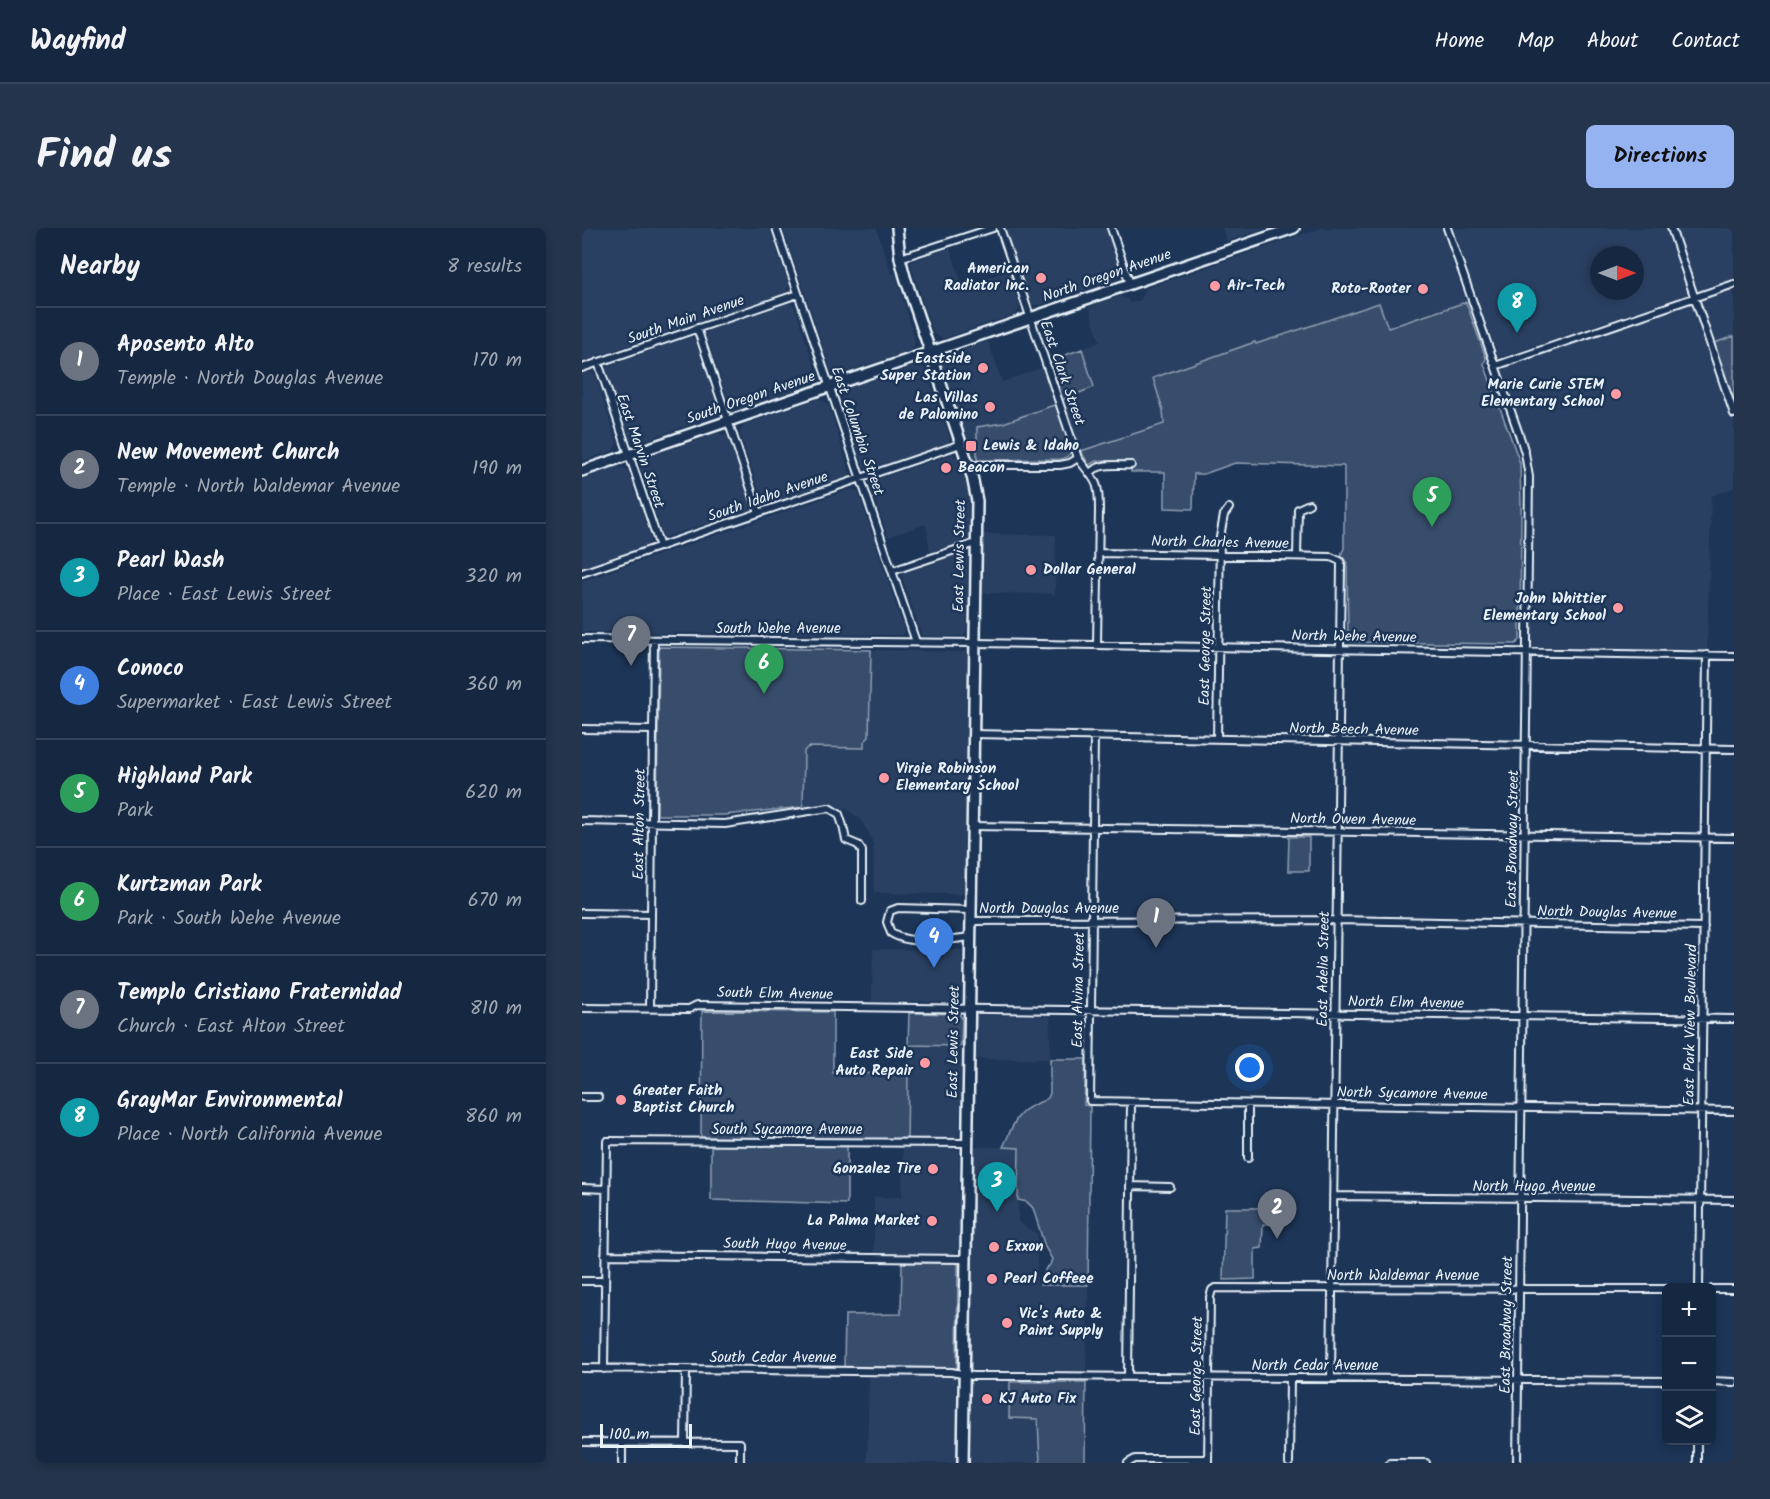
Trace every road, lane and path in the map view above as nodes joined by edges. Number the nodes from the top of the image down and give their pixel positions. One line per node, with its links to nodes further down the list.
1 (776, 228): 12 (street, East Columbia Street)
2 (897, 228): 9 (main road, East Lewis Street)
3 (993, 228): 9 (street)
4 (1000, 228): 14 (street, East Clark Street)
5 (1111, 228): 10 (street)
6 (1294, 228): 10 (main road, North Oregon Avenue)
7 (1447, 228): 18 (street, East Broadway Street)
8 (1671, 228): 13 (street)
9 (900, 258): 16 (main road, East Lewis Street)
10 (1130, 284): 14 (main road, North Oregon Avenue)
11 (1734, 285): 13 (street)
12 (798, 294): 15 (street, South Main Avenue); 20 (street, East Columbia Street)
13 (1695, 298): 18 (street); 21 (street)
14 (1030, 318): 16 (main road, North Oregon Avenue); 25 (street, East Clark Street)
15 (698, 328): 17 (street, South Main Avenue); 22 (street)
16 (929, 352): 20 (main road, South Oregon Avenue); 23 (main road, East Lewis Street)
17 (598, 362): 19 (street, South Main Avenue); 24 (street, East Marvin Street)
18 (1495, 366): 49 (street, East Broadway Street)
19 (582, 368)
20 (829, 386): 22 (main road, South Oregon Avenue); 30 (street, East Columbia Street)
21 (1734, 414)
22 (729, 422): 24 (main road, South Oregon Avenue); 33 (street)
23 (961, 444): 26 (main road, East Lewis Street); 30 (street, South Idaho Avenue)
24 (629, 455): 28 (main road, South Oregon Avenue); 35 (street, East Marvin Street)
25 (1078, 458): 26 (street); 29 (street)
26 (968, 465): 34 (main road, East Lewis Street)
27 (1131, 465): 29 (street)
28 (582, 471)
29 (1090, 473): 36 (street)
30 (861, 479): 33 (street, South Idaho Avenue); 40 (street, East Columbia Street)
31 (1309, 504): 38 (street)
32 (1229, 508): 37 (street, East George Street)
33 (759, 513): 35 (street, South Idaho Avenue)
34 (976, 543): 40 (street); 45 (main road, East Lewis Street)
35 (660, 547): 41 (street, South Idaho Avenue)
36 (1098, 553): 37 (street, North Charles Avenue); 46 (street)
37 (1220, 554): 38 (street, North Charles Avenue); 47 (street, East George Street)
38 (1297, 556): 39 (street, North Charles Avenue)
39 (1340, 561): 48 (street, East Adelia Street)
40 (892, 571): 44 (street, East Columbia Street)
41 (582, 573)
42 (582, 639): 43 (street, South Wehe Avenue)
43 (654, 640): 44 (street, South Wehe Avenue); 53 (street, East Alton Street)
44 (916, 642): 45 (street, South Wehe Avenue)
45 (974, 643): 46 (street, North Wehe Avenue); 54 (main road, East Lewis Street)
46 (1097, 645): 47 (street, North Wehe Avenue)
47 (1218, 647): 48 (street, North Wehe Avenue); 56 (street, East George Street)
48 (1341, 649): 49 (street, North Wehe Avenue); 57 (street, East Adelia Street)
49 (1527, 652): 50 (street, North Wehe Avenue); 58 (street, East Broadway Street)
50 (1707, 655): 51 (street, North Wehe Avenue); 59 (street, East Park View Boulevard)
51 (1734, 656)
52 (582, 729): 53 (street)
53 (653, 730): 62 (street, East Alton Street)
54 (973, 734): 55 (street, North Beech Avenue); 63 (main road, East Lewis Street)
55 (1094, 736): 56 (street, North Beech Avenue); 64 (street, East Alvina Street)
56 (1217, 739): 57 (street, North Beech Avenue)
57 (1339, 741): 58 (street, North Beech Avenue); 65 (street, East Adelia Street)
58 (1526, 745): 59 (street, North Beech Avenue); 66 (street, East Broadway Street)
59 (1706, 748): 60 (street, North Beech Avenue); 67 (street, East Park View Boulevard)
60 (1734, 748)
61 (582, 821): 62 (street)
62 (652, 822): 69 (street); 72 (street, East Alton Street)
63 (971, 826): 64 (street, North Owen Avenue); 70 (main road, East Lewis Street)
64 (1093, 828): 65 (street, North Owen Avenue); 73 (street, East Alvina Street)
65 (1338, 832): 66 (street, North Owen Avenue); 74 (street, East Adelia Street)
66 (1525, 835): 67 (street, North Owen Avenue); 76 (street, East Broadway Street)
67 (1705, 837): 68 (street, North Owen Avenue); 77 (street, East Park View Boulevard)
68 (1734, 837)
69 (862, 901)
70 (970, 910): 75 (main road, East Lewis Street); 78 (street)
71 (582, 913): 72 (street)
72 (651, 914): 80 (street, East Alton Street)
73 (1092, 920): 74 (street, North Douglas Avenue); 75 (street, North Douglas Avenue); 82 (street, East Alvina Street)
74 (1337, 920): 76 (street, North Douglas Avenue); 83 (street, East Adelia Street)
75 (970, 921): 78 (main road, East Lewis Street)
76 (1524, 923): 77 (street, North Douglas Avenue); 84 (street, East Broadway Street)
77 (1704, 927): 85 (street, East Park View Boulevard)
78 (970, 937): 81 (main road, East Lewis Street)
79 (582, 1008): 80 (street, South Elm Avenue)
80 (650, 1008): 81 (street, South Elm Avenue)
81 (969, 1009): 82 (street, North Elm Avenue); 96 (main road, East Lewis Street)
82 (1091, 1011): 83 (street, North Elm Avenue); 89 (street, East Alvina Street)
83 (1336, 1014): 84 (street, North Elm Avenue); 92 (street, East Adelia Street)
84 (1523, 1016): 85 (street, North Elm Avenue); 93 (street, East Broadway Street)
85 (1703, 1019): 86 (street, North Elm Avenue); 94 (street, East Park View Boulevard)
86 (1734, 1019)
87 (582, 1097): 88 (street)
88 (598, 1097)
89 (1090, 1101): 90 (street, North Sycamore Avenue)
90 (1131, 1102): 91 (street, North Sycamore Avenue); 98 (street)
91 (1248, 1104): 92 (street, North Sycamore Avenue); 97 (street)
92 (1335, 1105): 93 (street, North Sycamore Avenue); 102 (street, East Adelia Street)
93 (1521, 1108): 94 (street, North Sycamore Avenue); 103 (street, East Broadway Street)
94 (1702, 1110): 95 (street, North Sycamore Avenue); 104 (street, East Park View Boulevard)
95 (1734, 1111)
96 (967, 1143): 101 (street, South Sycamore Avenue); 107 (main road, East Lewis Street)
97 (1248, 1158)
98 (1130, 1186): 99 (street); 121 (street)
99 (1170, 1187)
100 (582, 1188): 101 (street)
101 (606, 1189): 106 (street)
102 (1334, 1197): 103 (street, North Hugo Avenue); 111 (street, East Adelia Street)
103 (1520, 1198): 104 (street, North Hugo Avenue); 112 (street, East Broadway Street)
104 (1700, 1200): 105 (street, North Hugo Avenue); 110 (street, East Park View Boulevard)
105 (1734, 1200)
106 (605, 1255): 107 (street, South Hugo Avenue); 109 (street)
107 (965, 1259): 120 (main road, East Lewis Street)
108 (582, 1281): 109 (street)
109 (605, 1281): 118 (street)
110 (1699, 1283)
111 (1332, 1288): 112 (street, North Waldemar Avenue); 116 (street, North Waldemar Avenue); 124 (street, East Adelia Street)
112 (1519, 1288): 113 (street, North Waldemar Avenue); 125 (street, East Broadway Street)
113 (1662, 1289)
114 (1716, 1289): 115 (street)
115 (1734, 1289)
116 (1212, 1290): 122 (street, East George Street)
117 (582, 1368): 118 (street, South Cedar Avenue)
118 (604, 1369): 119 (street, South Cedar Avenue)
119 (686, 1370): 120 (street, South Cedar Avenue); 131 (street)
120 (964, 1374): 121 (street, North Cedar Avenue); 137 (main road, East Lewis Street)
121 (1128, 1377): 122 (street, North Cedar Avenue)
122 (1209, 1378): 123 (street, North Cedar Avenue); 133 (street, East George Street)
123 (1290, 1378): 124 (street, North Cedar Avenue); 138 (street)
124 (1331, 1378): 125 (street, North Cedar Avenue)
125 (1518, 1380): 126 (street, North Cedar Avenue); 141 (street, East Broadway Street)
126 (1662, 1381)
127 (1716, 1381): 128 (street)
128 (1734, 1382)
129 (582, 1442): 130 (street)
130 (622, 1442): 131 (street); 135 (street)
131 (685, 1443): 136 (street)
132 (1697, 1445): 142 (street)
133 (1208, 1461): 134 (street)
134 (1129, 1462)
135 (622, 1463)
136 (740, 1463)
137 (963, 1463)
138 (1289, 1463)
139 (1390, 1463): 140 (street)
140 (1426, 1463)
141 (1517, 1463)
142 (1697, 1463)

